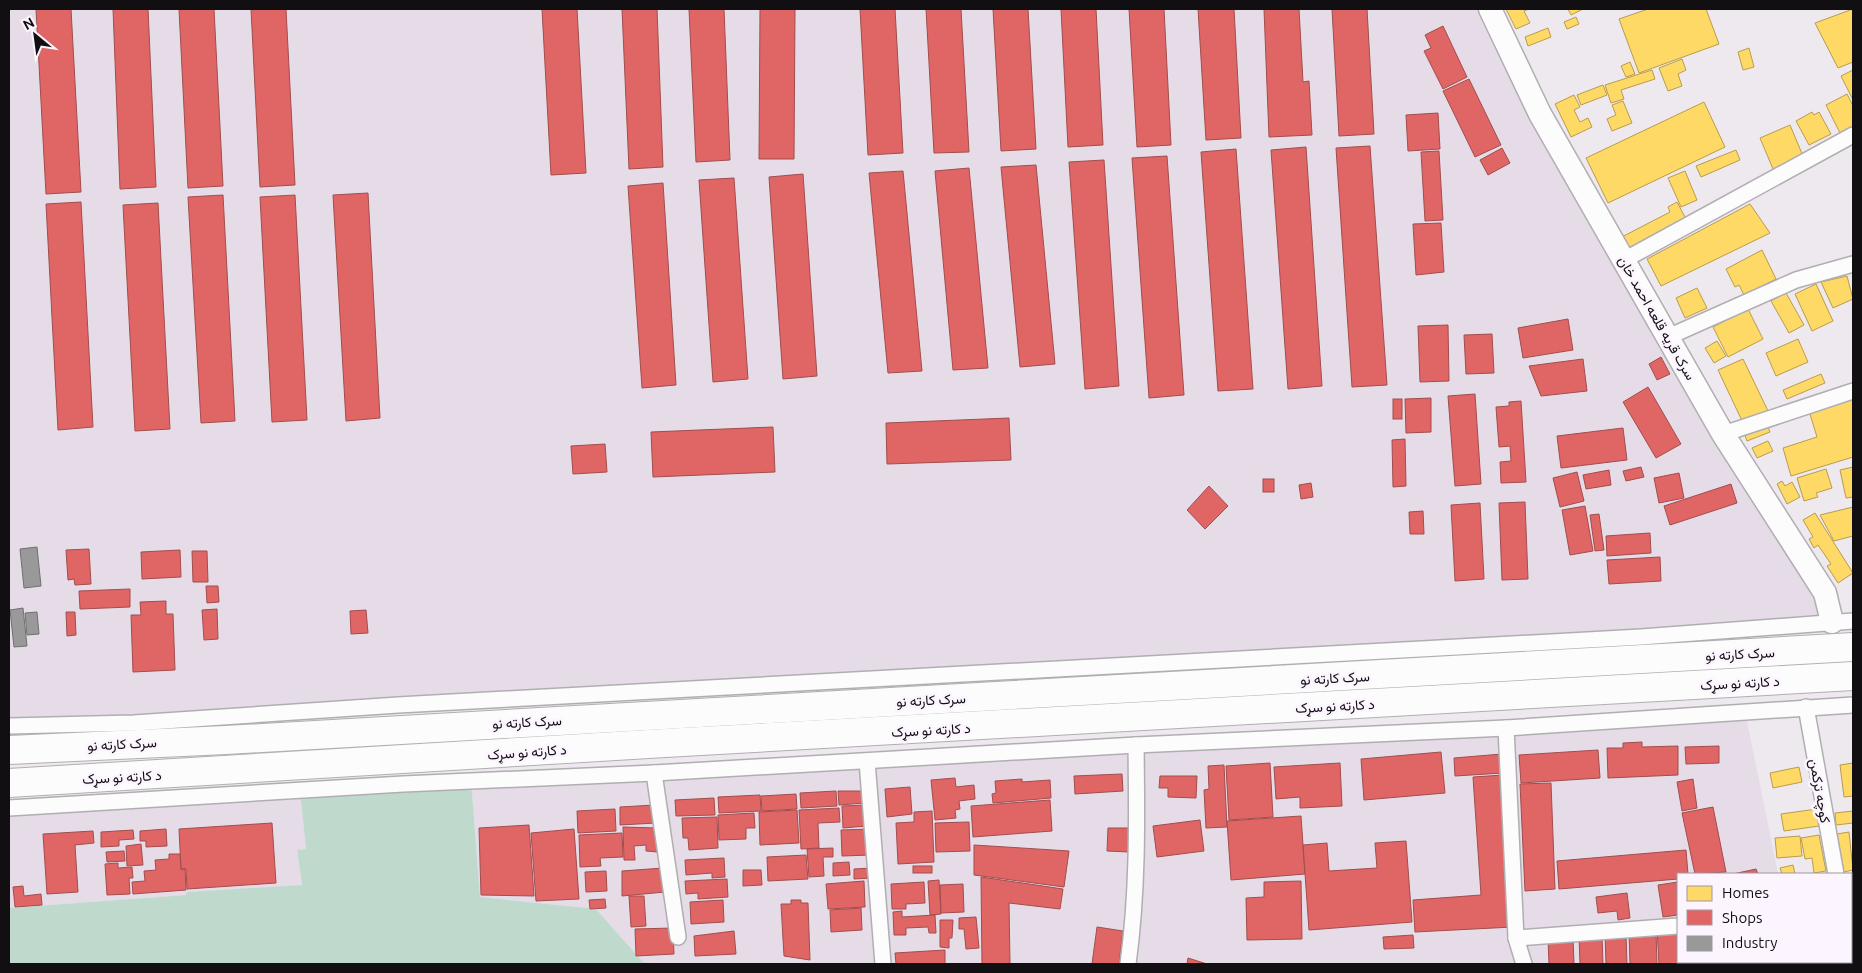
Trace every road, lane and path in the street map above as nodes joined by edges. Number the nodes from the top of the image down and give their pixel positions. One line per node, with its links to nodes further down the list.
1 (1490, 9): 3 (street, سرک قریه قلعه احمد خان)
2 (1853, 135): 3 (street)
3 (1624, 260): 5 (street, سرک قریه قلعه احمد خان)
4 (1853, 264): 5 (street)
5 (1668, 337): 7 (street, سرک قریه قلعه احمد خان)
6 (1853, 391): 7 (street)
7 (1722, 434): 8 (street, سرک قریه قلعه احمد خان)
8 (1843, 621): 15 (street)
9 (1853, 647): 11 (highway, سرک کارته نو)
10 (1853, 676): 13 (highway, د کارته نو سړک)
11 (1322, 679): 13 (highway); 17 (highway, سرک کارته نو)
12 (1853, 705): 14 (street)
13 (1326, 706): 21 (highway, د کارته نو سړک)
14 (1806, 707): 16 (street); 25 (street, کوچه ترکمن)
15 (9, 726)
16 (1506, 728): 18 (street); 28 (street)
17 (226, 740): 19 (highway, سرک کارته نو); 21 (highway)
18 (1136, 745): 20 (street); 30 (street)
19 (9, 750)
20 (867, 761): 22 (street); 29 (street)
21 (231, 770): 23 (highway, د کارته نو سړک)
22 (654, 772): 24 (street); 27 (street)
23 (9, 783)
24 (9, 808)
25 (1836, 873)
26 (1677, 926): 28 (street)
27 (678, 937)
28 (1516, 938): 31 (street)
29 (883, 964)
30 (1128, 964)
31 (1524, 964)

